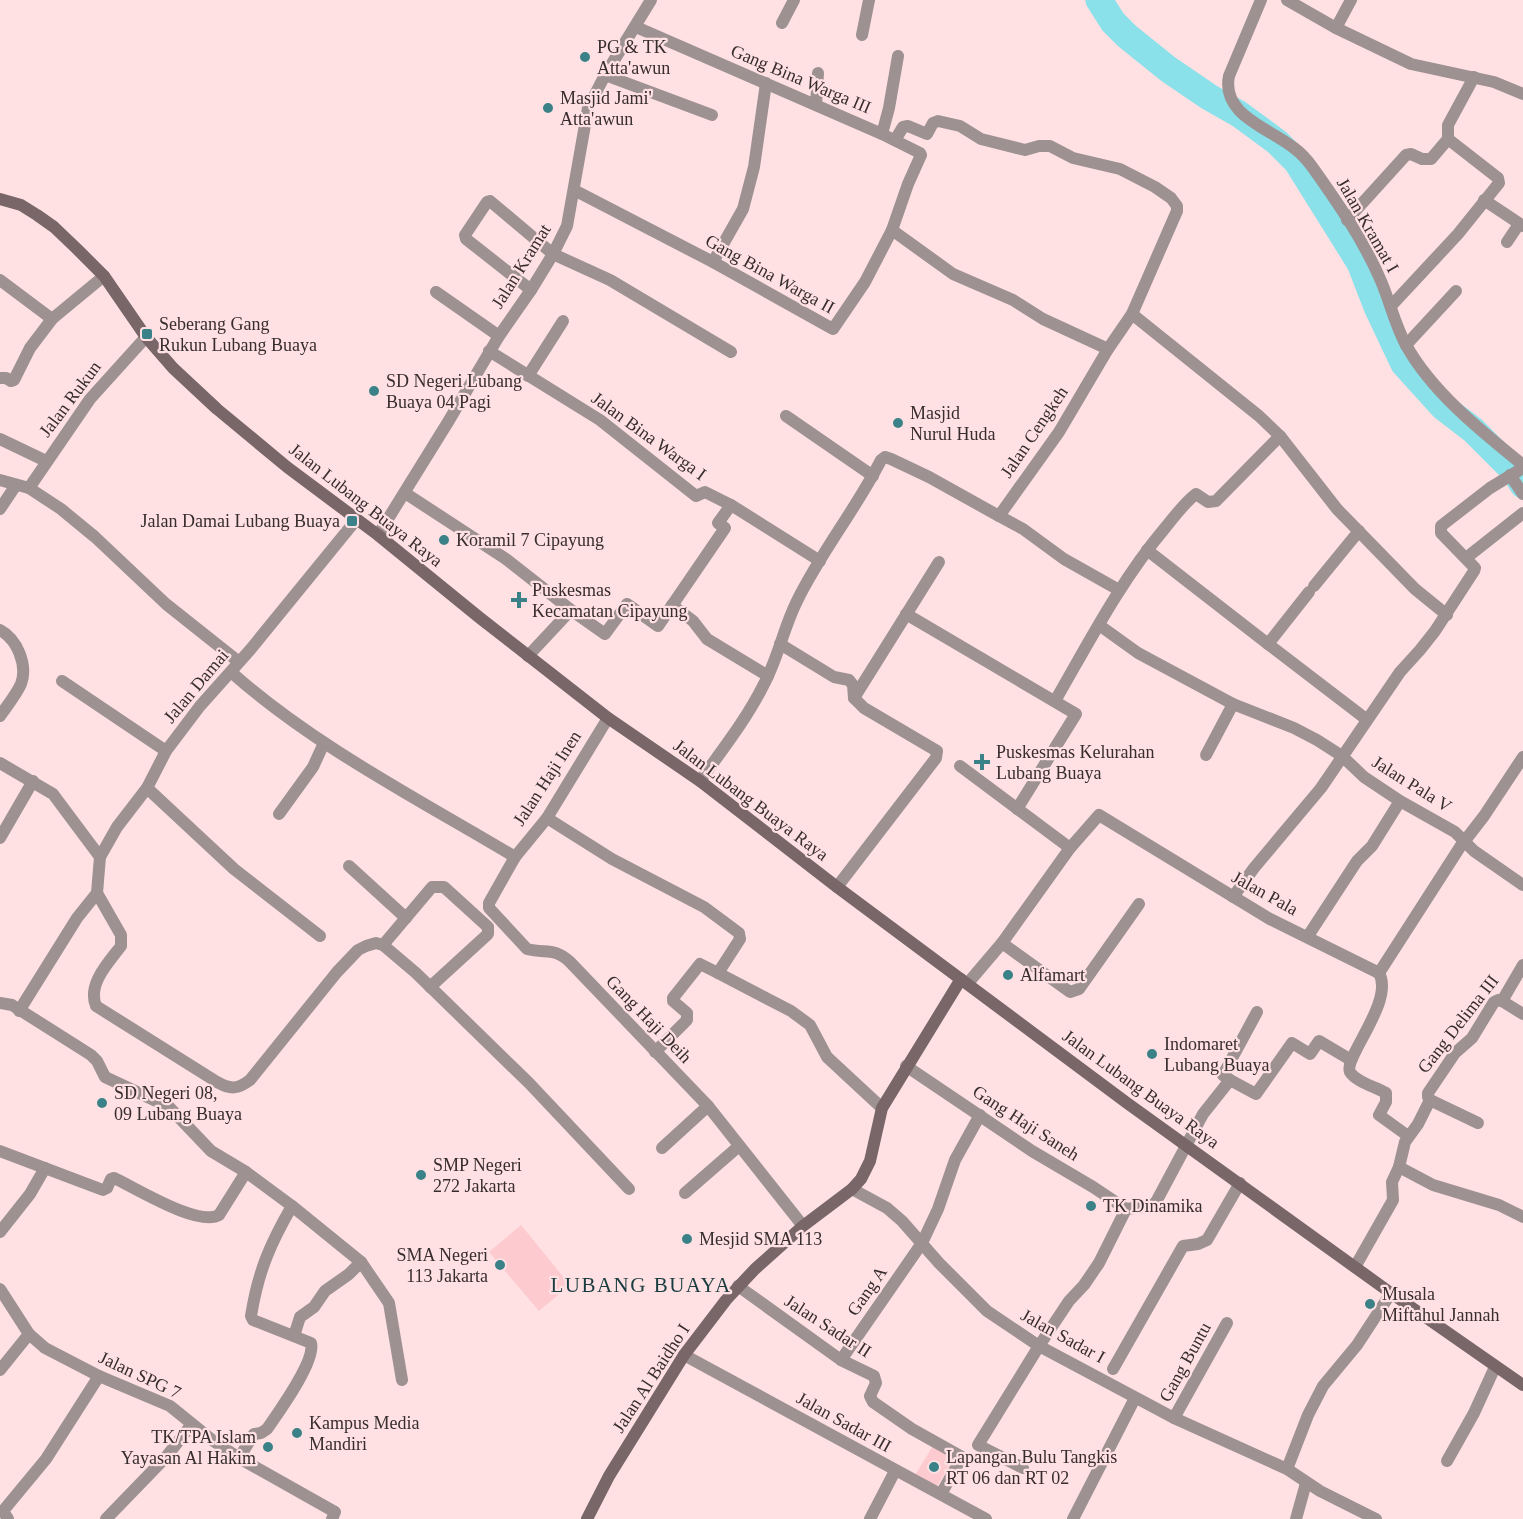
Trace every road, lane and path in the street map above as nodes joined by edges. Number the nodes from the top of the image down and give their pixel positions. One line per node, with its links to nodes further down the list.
1 (651, 0): 8 (street, Jalan Kramat)
2 (794, 0): 7 (street)
3 (869, 0): 10 (street)
4 (1261, 0): 26 (street, Jalan Kramat I)
5 (1287, 0): 9 (street)
6 (1351, 0): 9 (street)
7 (782, 23)
8 (636, 27): 13 (street, Jalan Kramat); 15 (street, Gang Bina Warga III)
9 (1336, 28): 14 (street)
10 (862, 35)
11 (898, 56): 19 (street)
12 (818, 73): 17 (street)
13 (605, 75): 18 (street); 23 (street, Jalan Kramat)
14 (1474, 77): 16 (street); 21 (street)
15 (766, 83): 17 (street, Gang Bina Warga III); 31 (street)
16 (1523, 94)
17 (816, 105): 19 (street, Gang Bina Warga III)
18 (712, 115)
19 (882, 134): 20 (street, Gang Bina Warga III)
20 (895, 140): 22 (street, Gang Bina Warga III); 38 (street, Jalan Cengkeh)
21 (1448, 140): 25 (street); 26 (street)
22 (908, 184): 28 (street, Gang Bina Warga II)
23 (574, 190): 30 (street, Jalan Kramat); 31 (street, Gang Bina Warga II)
24 (0, 199): 32 (main road, Jalan Lubang Buaya Raya)
25 (1484, 201): 27 (street); 37 (street)
26 (1347, 220): 37 (street, Jalan Kramat I)
27 (1521, 225): 29 (street)
28 (892, 230): 31 (street, Gang Bina Warga II); 44 (street)
29 (1507, 242)
30 (553, 254): 34 (street, Jalan Kramat); 34 (street); 46 (street)
31 (713, 262)
32 (104, 276): 39 (street); 42 (main road, Jalan Lubang Buaya Raya)
33 (0, 280): 39 (street)
34 (531, 290): 41 (street, Jalan Kramat)
35 (1456, 291): 43 (street)
36 (436, 292): 41 (street)
37 (1391, 306): 43 (street, Jalan Kramat I)
38 (1132, 314): 44 (street, Jalan Cengkeh); 50 (street)
39 (52, 319): 48 (street)
40 (563, 321): 47 (street)
41 (498, 336): 45 (street, Jalan Kramat)
42 (146, 337): 52 (street, Jalan Rukun); 64 (main road, Jalan Lubang Buaya Raya)
43 (1406, 345): 53 (street, Jalan Kramat I)
44 (1108, 349): 63 (street, Jalan Cengkeh)
45 (489, 351): 47 (street, Jalan Bina Warga I); 58 (street, Jalan Kramat)
46 (731, 352)
47 (528, 376): 60 (street, Jalan Bina Warga I)
48 (0, 378)
49 (786, 416): 54 (street)
50 (1280, 436): 65 (street); 67 (street)
51 (0, 439): 52 (street)
52 (46, 461): 57 (street, Jalan Rukun)
53 (1518, 471): 59 (street, Jalan Kramat I); 68 (street)
54 (873, 476): 63 (street); 69 (street)
55 (0, 480): 56 (street)
56 (16, 485): 57 (street); 61 (street)
57 (29, 488): 81 (street)
58 (405, 493): 66 (street, Jalan Kramat); 73 (street)
59 (1523, 494)
60 (731, 504): 69 (street, Jalan Bina Warga I); 72 (street)
61 (0, 509)
62 (1523, 513): 68 (street)
63 (999, 516): 71 (street)
64 (356, 520): 66 (main road, Jalan Lubang Buaya Raya); 81 (street, Jalan Damai)
65 (1359, 531): 75 (street); 79 (street)
66 (378, 535): 80 (main road, Jalan Lubang Buaya Raya)
67 (1147, 550): 71 (street); 79 (street)
68 (1466, 558): 75 (street)
69 (820, 561): 78 (street)
70 (939, 562): 74 (street)
71 (1119, 591): 76 (street)
72 (672, 605): 73 (street); 82 (street)
73 (571, 610): 80 (street)
74 (906, 614): 84 (street); 85 (street)
75 (1446, 615): 89 (street)
76 (1099, 625): 85 (street); 86 (street, Jalan Pala V)
77 (0, 630): 87 (street)
78 (780, 644): 82 (street); 84 (street)
79 (1268, 644): 89 (street)
80 (528, 656): 88 (main road, Jalan Lubang Buaya Raya)
81 (235, 667): 90 (street); 91 (street, Jalan Damai)
82 (768, 676): 98 (street)
83 (62, 681): 91 (street)
84 (854, 698): 111 (street)
85 (1054, 701): 101 (street)
86 (1233, 704): 92 (street); 93 (street, Jalan Pala V)
87 (0, 716)
88 (608, 718): 98 (main road, Jalan Lubang Buaya Raya); 103 (street, Jalan Haji Inen)
89 (1366, 719): 93 (street)
90 (324, 742): 102 (street); 107 (street)
91 (166, 751): 99 (street, Jalan Damai)
92 (1206, 755)
93 (1342, 756): 100 (street, Jalan Pala V); 113 (street)
94 (1523, 757): 105 (street)
95 (0, 763): 97 (street)
96 (960, 766): 101 (street)
97 (33, 781): 104 (street); 108 (street)
98 (700, 781): 111 (main road, Jalan Lubang Buaya Raya)
99 (147, 788): 108 (street, Jalan Damai); 116 (street)
100 (1400, 801): 105 (street, Jalan Pala V); 117 (street)
101 (1017, 809): 106 (street)
102 (279, 813)
103 (547, 818): 107 (street, Jalan Haji Inen); 121 (street)
104 (0, 838)
105 (1464, 841): 110 (street, Jalan Pala V); 122 (street)
106 (1070, 848): 113 (street, Jalan Pala); 118 (street, Jalan Pala)
107 (515, 856): 130 (street, Gang Haji Deih)
108 (100, 857): 112 (street, Jalan Damai)
109 (349, 866): 115 (street)
110 (1523, 885)
111 (837, 887): 123 (main road, Jalan Lubang Buaya Raya)
112 (97, 893): 119 (street); 127 (street)
113 (1233, 897): 117 (street, Jalan Pala)
114 (1139, 904): 118 (street)
115 (406, 918): 119 (street); 124 (street)
116 (320, 936)
117 (1308, 936): 122 (street, Jalan Pala)
118 (1002, 943): 123 (street, Jalan Pala)
119 (383, 945): 124 (street)
120 (1523, 965): 125 (street, Gang Delima III)
121 (718, 973): 130 (street); 136 (street)
122 (1379, 973): 131 (street)
123 (964, 981): 132 (main road, Jalan Al Baidho I); 140 (main road, Jalan Lubang Buaya Raya)
124 (430, 987): 148 (street)
125 (1502, 1001): 129 (street); 134 (street, Gang Delima III)
126 (0, 1003): 127 (street)
127 (19, 1011): 146 (street)
128 (1257, 1012): 133 (street)
129 (1523, 1014)
130 (655, 1052): 135 (street, Gang Haji Deih)
131 (1351, 1060): 133 (street); 139 (street)
132 (906, 1066): 136 (main road, Jalan Al Baidho I); 137 (street, Gang Haji Saneh)
133 (1230, 1080): 140 (street)
134 (1430, 1100): 138 (street); 139 (street, Gang Delima III)
135 (708, 1106): 141 (street, Gang Haji Deih); 142 (street)
136 (882, 1108): 149 (main road, Jalan Al Baidho I)
137 (980, 1115): 152 (street, Gang Haji Saneh); 156 (street, Gang A)
138 (1478, 1123)
139 (1408, 1137): 144 (street, Gang Delima III)
140 (1187, 1144): 147 (main road, Jalan Lubang Buaya Raya); 152 (street)
141 (739, 1146): 150 (street); 154 (street, Gang Haji Deih)
142 (662, 1148)
143 (0, 1151): 145 (street)
144 (1399, 1167): 153 (street); 158 (street, Gang Delima III)
145 (45, 1168): 146 (street); 155 (street)
146 (246, 1173): 151 (street)
147 (1240, 1183): 158 (main road, Jalan Lubang Buaya Raya); 170 (street)
148 (629, 1189)
149 (852, 1190): 154 (main road, Jalan Al Baidho I); 156 (street, Jalan Sadar I)
150 (685, 1193)
151 (292, 1206): 157 (street); 164 (street)
152 (1126, 1209): 165 (street)
153 (1523, 1217)
154 (803, 1226): 159 (main road, Jalan Al Baidho I)
155 (0, 1232)
156 (922, 1243): 165 (street, Jalan Sadar I); 167 (street, Gang A)
157 (361, 1262): 164 (street); 172 (street)
158 (1355, 1267): 161 (main road, Jalan Lubang Buaya Raya)
159 (738, 1286): 166 (main road, Jalan Al Baidho I); 167 (street, Jalan Sadar II)
160 (0, 1289): 163 (street, Jalan SPG 7)
161 (1391, 1293): 168 (main road, Jalan Lubang Buaya Raya); 180 (street)
162 (1227, 1323): 175 (street, Gang Buntu)
163 (29, 1334): 169 (street); 171 (street, Jalan SPG 7)
164 (294, 1336): 177 (street)
165 (1039, 1346): 174 (street, Jalan Sadar I); 179 (street)
166 (684, 1355): 181 (street, Jalan Sadar III); 187 (main road, Jalan Al Baidho I)
167 (842, 1360): 183 (street, Jalan Sadar II)
168 (1495, 1367): 173 (main road, Jalan Lubang Buaya Raya); 178 (street)
169 (0, 1370)
170 (1113, 1370)
171 (99, 1376): 176 (street, Jalan SPG 7); 184 (street)
172 (402, 1380)
173 (1523, 1386)
174 (1135, 1398): 175 (street, Jalan Sadar I); 190 (street)
175 (1174, 1418): 180 (street, Jalan Sadar I)
176 (192, 1425): 177 (street, Jalan SPG 7); 185 (street)
177 (239, 1458): 186 (street, Jalan SPG 7)
178 (1447, 1461)
179 (1023, 1468)
180 (1287, 1469): 182 (street, Jalan Sadar I)
181 (895, 1471): 183 (street, Jalan Sadar III); 188 (street)
182 (1306, 1483): 191 (street); 192 (street, Jalan Sadar I)
183 (941, 1494): 189 (street, Jalan Sadar III)
184 (5, 1515)
185 (106, 1519)
186 (332, 1519)
187 (588, 1519)
188 (870, 1519)
189 (986, 1519)
190 (1073, 1519)
191 (1296, 1519)
192 (1376, 1519)

